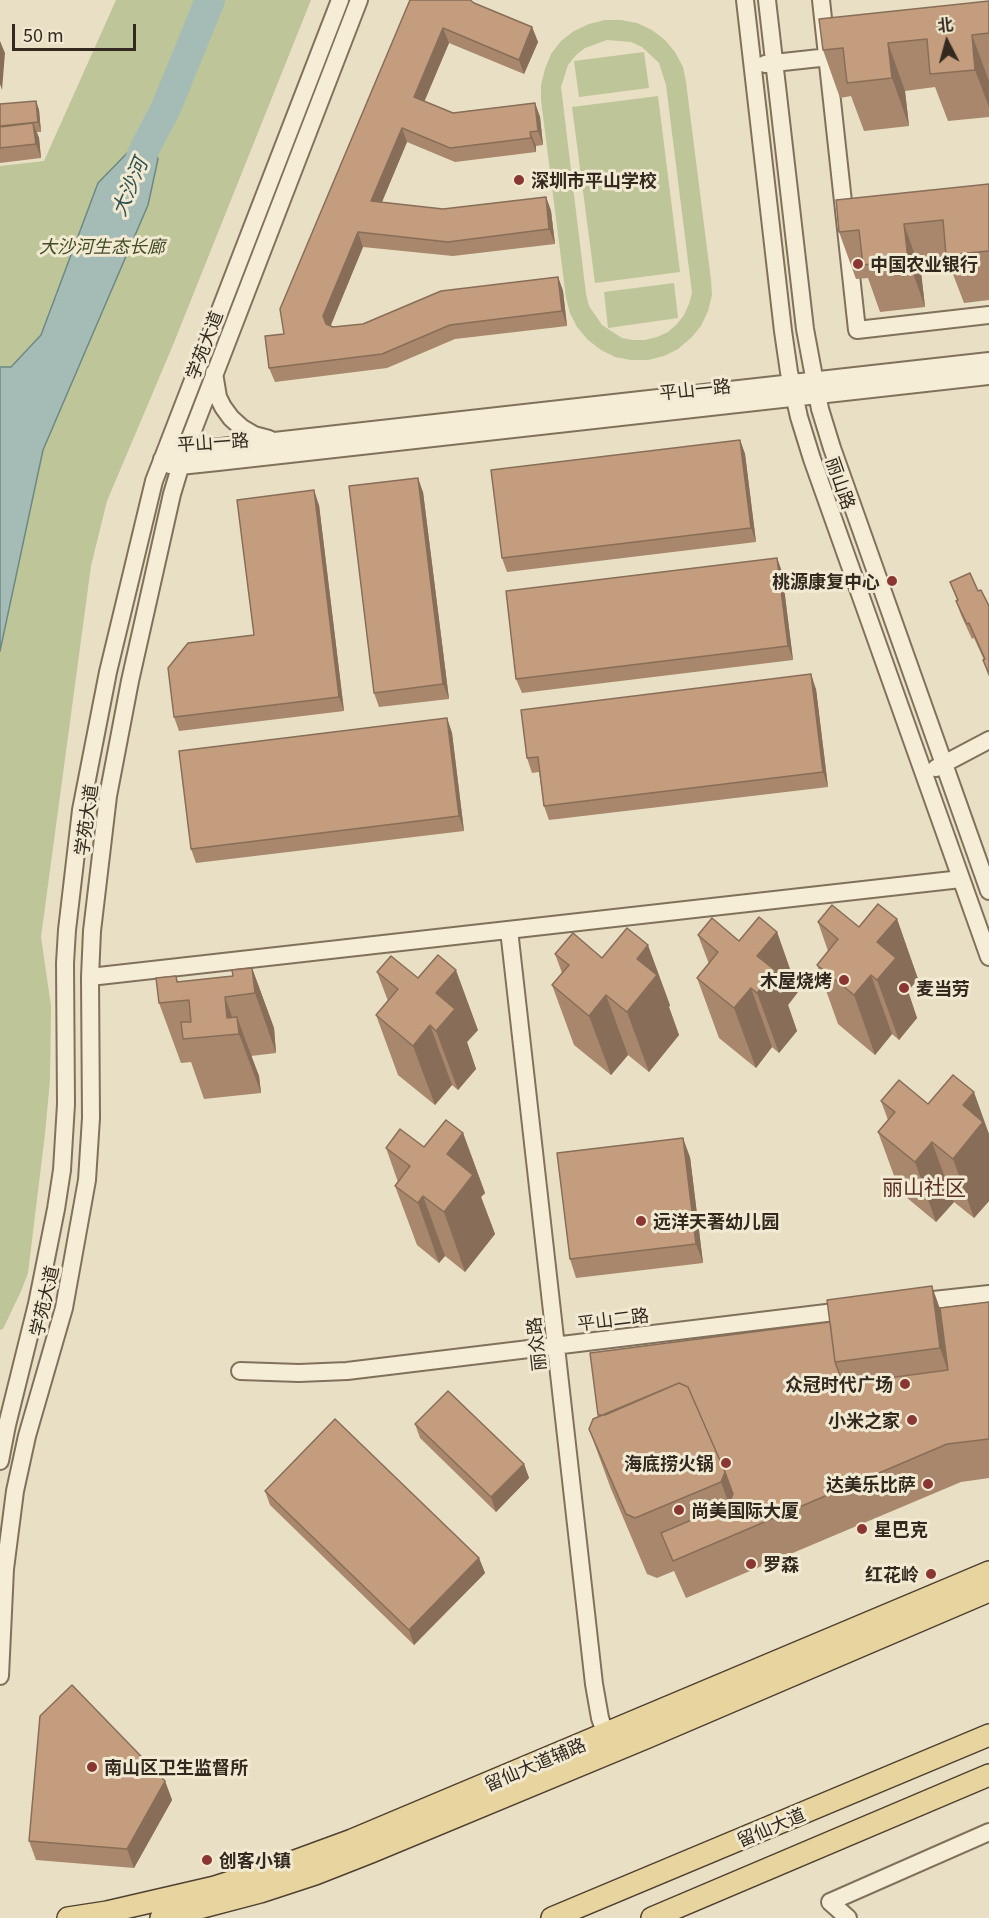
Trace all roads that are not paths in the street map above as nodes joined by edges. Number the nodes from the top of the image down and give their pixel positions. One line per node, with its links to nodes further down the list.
1 (340, 0): 17 (street, 学苑大道)
2 (359, 0): 12 (street, 学苑大道)
3 (745, 0): 9 (street, 丽山路)
4 (767, 0): 8 (street, 丽山路)
5 (821, 0): 7 (street)
6 (850, 55): 7 (street)
7 (827, 57): 8 (street); 10 (street)
8 (774, 63): 9 (street); 14 (street, 丽山路)
9 (752, 65): 15 (street, 丽山路)
10 (989, 315)
11 (989, 361): 14 (street, 平山一路)
12 (214, 373): 16 (street); 18 (street, 学苑大道)
13 (989, 376): 14 (street, 平山一路)
14 (816, 388): 15 (street, 平山一路); 20 (street, 丽山路)
15 (793, 391): 16 (street, 平山一路); 18 (street, 平山一路); 21 (street, 丽山路)
16 (282, 440): 18 (street, 平山一路)
17 (162, 459): 18 (street, 平山一路); 32 (street, 学苑大道)
18 (182, 459): 26 (street, 学苑大道)
19 (989, 740): 20 (street)
20 (944, 763): 21 (street); 23 (street, 丽山路)
21 (924, 774): 22 (street, 丽山路)
22 (961, 879): 24 (street); 25 (street, 丽山路)
23 (989, 891)
24 (509, 930): 26 (street); 30 (street, 丽众路)
25 (989, 957)
26 (90, 977): 35 (street, 学苑大道)
27 (989, 1294): 28 (street)
28 (895, 1305)
29 (872, 1308): 30 (street, 平山二路)
30 (556, 1346): 31 (street, 平山二路); 37 (street, 丽众路)
31 (240, 1371)
32 (0, 1461)
33 (989, 1572): 37 (main road, 留仙大道辅路)
34 (989, 1592): 37 (main road, 留仙大道辅路)
35 (0, 1676)
36 (989, 1735): 42 (main road, 留仙大道)
37 (609, 1743): 40 (main road, 留仙大道辅路); 41 (main road, 留仙大道辅路)
38 (989, 1775): 43 (main road, 留仙大道)
39 (989, 1832): 44 (street)
40 (68, 1918)
41 (161, 1918)
42 (552, 1918)
43 (652, 1918)
44 (848, 1918)

